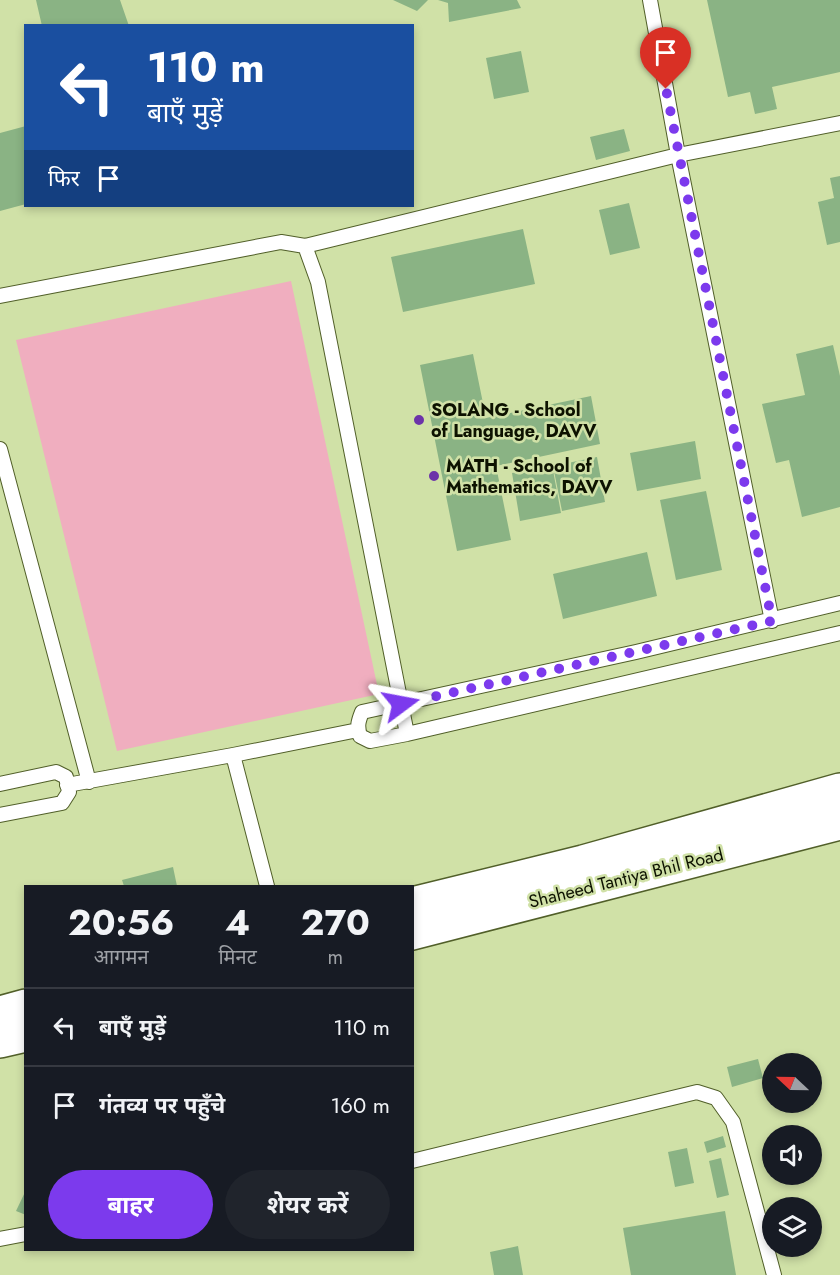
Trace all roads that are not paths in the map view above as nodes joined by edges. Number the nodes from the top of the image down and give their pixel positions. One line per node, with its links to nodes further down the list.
1 (650, 0): 3 (lane)
2 (840, 123): 3 (lane)
3 (678, 155): 4 (lane); 8 (lane)
4 (305, 246): 5 (lane); 10 (lane)
5 (0, 296)
6 (0, 449): 14 (lane)
7 (840, 603): 8 (lane)
8 (772, 621): 10 (lane)
9 (840, 633): 12 (lane)
10 (401, 704): 11 (lane); 12 (lane)
11 (358, 730): 12 (lane); 13 (lane)
12 (407, 734)
13 (233, 755): 14 (lane); 20 (lane)
14 (89, 782): 16 (lane)
15 (0, 784): 16 (lane)
16 (67, 785): 18 (lane)
17 (840, 790): 21 (main road)
18 (0, 815)
19 (840, 823): 22 (main road, Shaheed Tantiya Bhil Road)
20 (267, 885)
21 (414, 904)
22 (414, 932)
23 (24, 1007): 24 (main road)
24 (0, 1013)
25 (24, 1035): 26 (main road)
26 (0, 1041)
27 (414, 1161): 30 (lane)
28 (24, 1234): 29 (lane)
29 (0, 1239)
30 (774, 1275)

